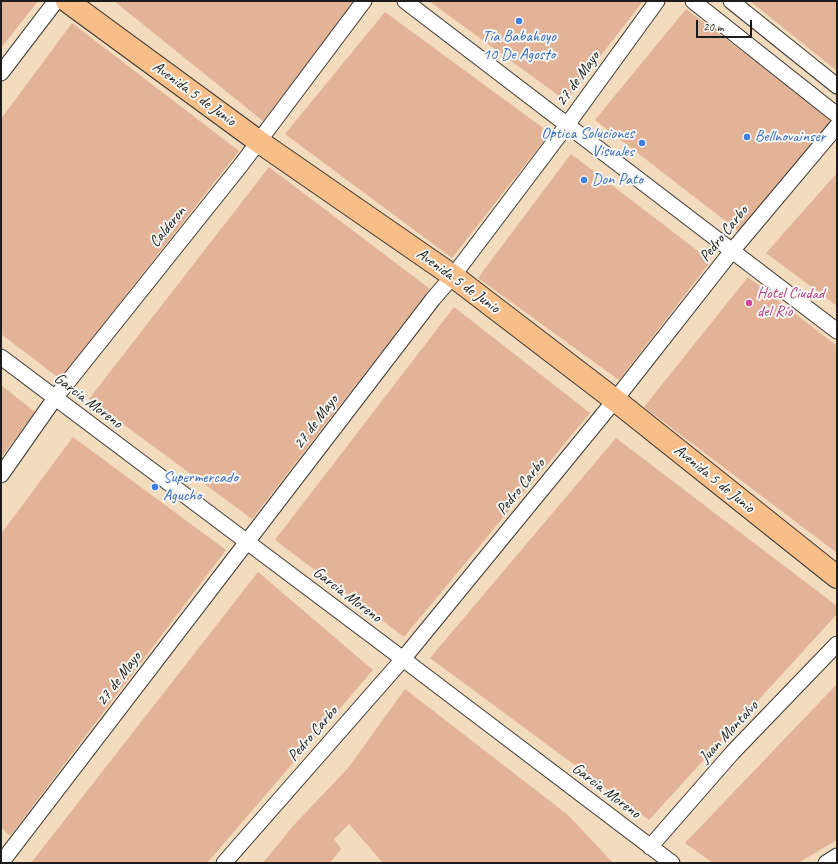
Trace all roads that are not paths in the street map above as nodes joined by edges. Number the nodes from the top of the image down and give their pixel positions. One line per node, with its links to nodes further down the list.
1 (56, 1): 8 (street)
2 (67, 1): 13 (main road, Avenida 5 de Junio)
3 (364, 1): 13 (street, Calderon)
4 (406, 1): 11 (street)
5 (657, 1): 11 (street, 27 de Mayo)
6 (693, 1): 10 (street)
7 (731, 1): 9 (street)
8 (1, 73)
9 (837, 86)
10 (837, 115)
11 (567, 125): 14 (street); 15 (street, 27 de Mayo)
12 (837, 126): 14 (street, Pedro Carbo)
13 (258, 141): 15 (main road, Avenida 5 de Junio); 18 (street, Calderon)
14 (732, 251): 16 (street); 19 (street, Pedro Carbo)
15 (453, 276): 19 (main road, Avenida 5 de Junio); 21 (street, 27 de Mayo)
16 (837, 331)
17 (1, 357): 18 (street, Garcia Moreno)
18 (55, 398): 20 (street, Calderon); 21 (street, Garcia Moreno)
19 (615, 400): 22 (main road, Avenida 5 de Junio); 24 (street, Pedro Carbo)
20 (1, 475)
21 (247, 543): 24 (street, Garcia Moreno); 27 (street, 27 de Mayo)
22 (837, 577)
23 (837, 644): 25 (street, Juan Montalvo)
24 (403, 659): 25 (street, Garcia Moreno); 28 (street, Pedro Carbo)
25 (650, 846): 29 (street, Garcia Moreno)
26 (837, 856): 30 (street)
27 (2, 862)
28 (224, 863)
29 (672, 863)
30 (826, 863)

